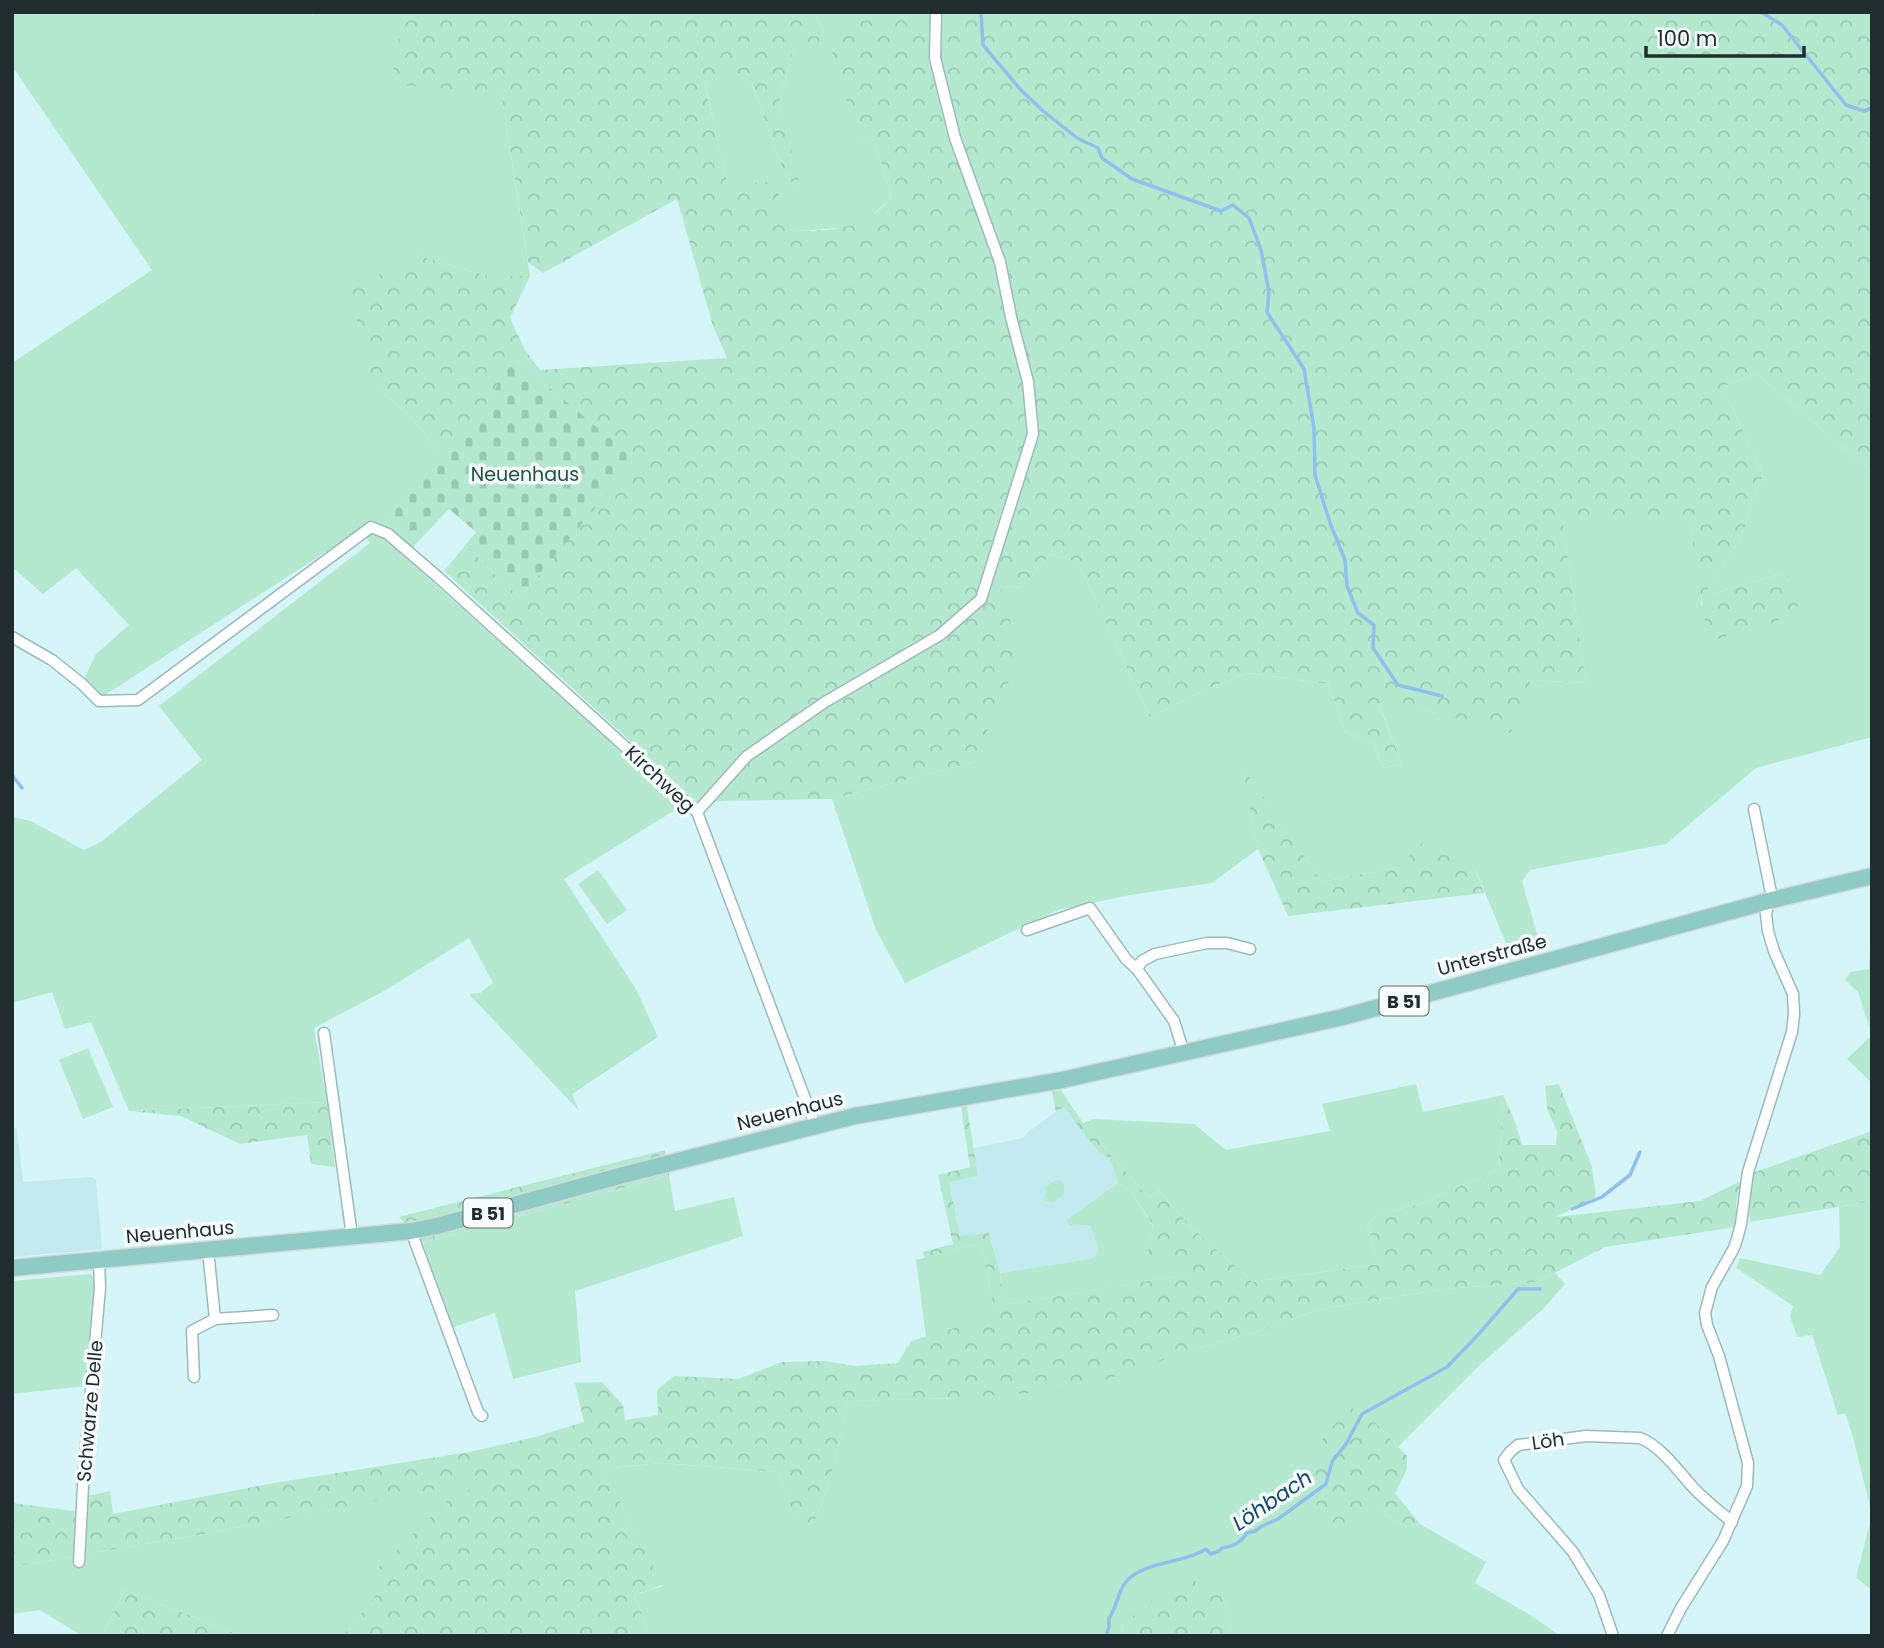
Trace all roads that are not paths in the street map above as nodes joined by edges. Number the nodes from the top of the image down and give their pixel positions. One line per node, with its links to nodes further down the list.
1 (936, 12): 4 (street)
2 (12, 637): 4 (street, Kirchweg)
3 (1754, 809): 6 (street)
4 (697, 811): 12 (street, Kirchweg)
5 (1872, 876): 6 (main road, Unterstraße / B 51)
6 (1769, 901): 11 (main road, Unterstraße / B 51); 22 (street)
7 (1027, 930): 9 (street)
8 (1250, 949): 9 (street)
9 (1137, 969): 11 (street)
10 (324, 1033): 14 (street)
11 (1184, 1053): 12 (main road, Neuenhaus / B 51)
12 (815, 1125): 13 (main road, Neuenhaus / B 51)
13 (411, 1231): 14 (main road, Neuenhaus / B 51); 21 (street)
14 (352, 1236): 15 (main road, Neuenhaus / B 51)
15 (208, 1250): 16 (main road, Neuenhaus / B 51); 19 (street)
16 (99, 1260): 17 (main road, Neuenhaus / B 51); 23 (street, Schwarze Delle)
17 (12, 1268)
18 (273, 1315): 19 (street)
19 (215, 1319): 20 (street)
20 (194, 1377)
21 (482, 1416)
22 (1732, 1522): 24 (street, Löh); 25 (street)
23 (79, 1562)
24 (1613, 1636)
25 (1667, 1636)

